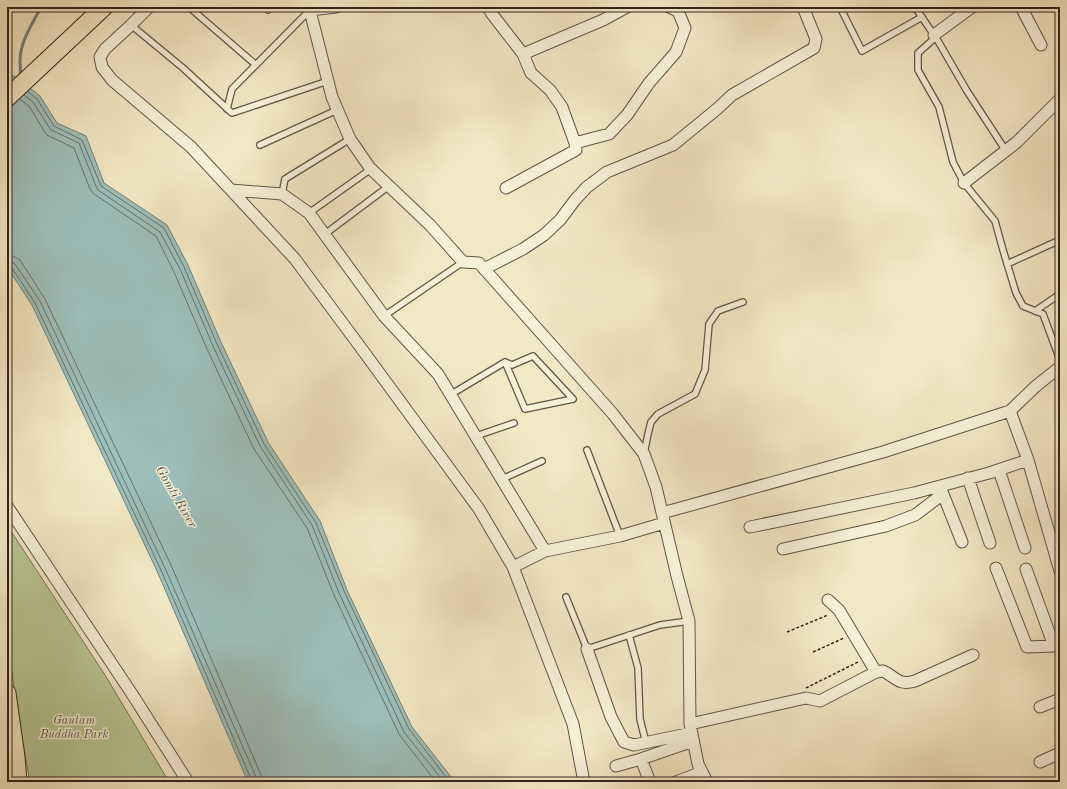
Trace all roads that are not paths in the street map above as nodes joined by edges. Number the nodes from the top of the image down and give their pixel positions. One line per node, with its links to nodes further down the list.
1 (104, 7): 21 (main road)
2 (149, 7): 15 (street)
3 (190, 7): 19 (lane)
4 (336, 7): 13 (street)
5 (488, 7): 18 (street)
6 (627, 7): 18 (street)
7 (669, 7): 26 (street)
8 (803, 7): 40 (street)
9 (840, 7): 14 (lane)
10 (915, 7): 14 (lane)
11 (972, 7): 16 (street)
12 (1021, 7): 17 (street)
13 (309, 8): 19 (lane); 20 (street)
14 (922, 17): 16 (lane)
15 (131, 25): 23 (lane); 33 (street)
16 (935, 36): 28 (lane); 30 (lane)
17 (1041, 45)
18 (523, 54): 26 (street)
19 (256, 65): 23 (lane)
20 (328, 81): 23 (lane); 24 (street)
21 (7, 98)
22 (1060, 99): 28 (street)
23 (227, 109)
24 (337, 110): 25 (street); 27 (lane)
25 (350, 140): 29 (street); 34 (lane)
26 (575, 143): 32 (street)
27 (260, 146)
28 (1006, 151): 30 (street)
29 (371, 169): 31 (street); 35 (lane)
30 (964, 183): 39 (lane)
31 (389, 186): 36 (lane); 38 (street)
32 (506, 188)
33 (231, 190): 34 (street); 69 (street)
34 (282, 194): 35 (street)
35 (309, 212): 36 (street)
36 (325, 234): 44 (street)
37 (1060, 240): 39 (lane)
38 (463, 262): 40 (street); 44 (lane)
39 (1007, 264): 43 (lane)
40 (484, 269): 53 (street)
41 (1060, 294): 43 (lane)
42 (743, 302): 53 (lane)
43 (1034, 311): 45 (lane)
44 (384, 316): 48 (street)
45 (1060, 360)
46 (505, 362): 46 (lane); 48 (lane)
47 (1060, 367): 49 (street)
48 (450, 395): 51 (street)
49 (1010, 411): 54 (street); 61 (street)
50 (514, 423): 51 (lane)
51 (476, 436): 58 (street)
52 (587, 450): 63 (lane)
53 (644, 454): 61 (street)
54 (1028, 460): 56 (street); 72 (street)
55 (542, 461): 58 (lane)
56 (998, 470): 57 (street); 66 (street)
57 (968, 478): 59 (street); 65 (street)
58 (502, 479): 68 (street)
59 (941, 490): 62 (street); 64 (street); 67 (street)
60 (7, 506): 92 (street)
61 (663, 518): 63 (street); 75 (street)
62 (750, 526)
63 (620, 536): 68 (street)
64 (962, 542)
65 (990, 543)
66 (1025, 548)
67 (783, 549)
68 (545, 551): 69 (street)
69 (513, 567): 93 (street)
70 (996, 568): 77 (street)
71 (1026, 569): 77 (street)
72 (1060, 571)
73 (566, 596): 78 (lane)
74 (828, 600): 80 (street)
75 (689, 621): 76 (lane); 84 (street)
76 (629, 635): 78 (lane); 85 (lane)
77 (1057, 645)
78 (587, 649): 85 (street)
79 (973, 655): 80 (street)
80 (876, 672): 84 (street)
81 (7, 693): 91 (main road)
82 (1060, 699): 83 (street)
83 (1040, 707)
84 (692, 733): 85 (street); 87 (street); 90 (street)
85 (646, 743)
86 (1060, 753): 88 (street)
87 (641, 760): 89 (street); 94 (street)
88 (1040, 762)
89 (616, 766)
90 (702, 772): 95 (street); 96 (street)
91 (18, 782)
92 (188, 782)
93 (584, 782)
94 (650, 782)
95 (676, 782)
96 (707, 782)

